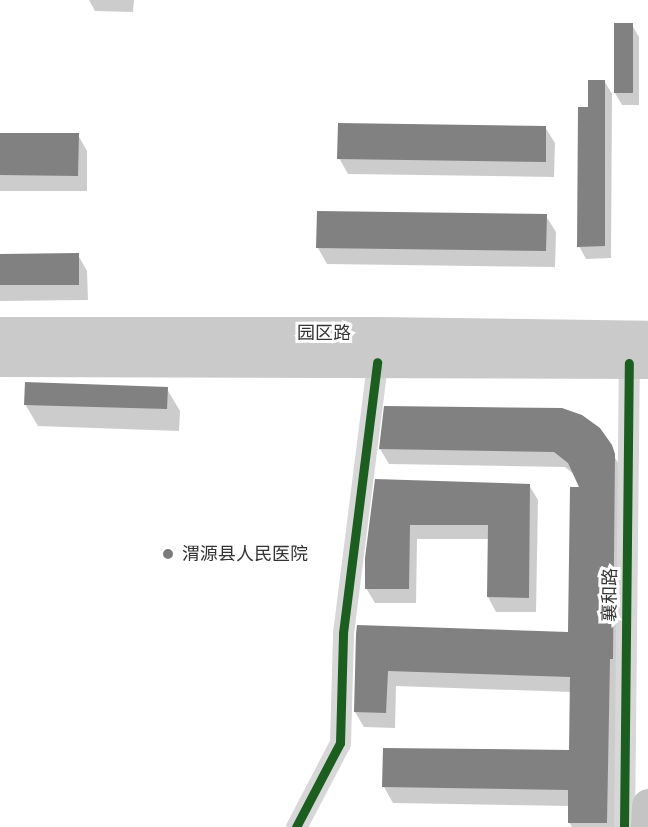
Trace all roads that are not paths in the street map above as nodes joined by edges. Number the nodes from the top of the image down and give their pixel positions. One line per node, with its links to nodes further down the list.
1 (0, 333): 2 (main road, 园区路)
2 (648, 337)
3 (0, 361): 4 (main road, 园区路)
4 (377, 362): 5 (main road, 园区路); 7 (street)
5 (639, 363): 8 (street, 襄和路)
6 (648, 805): 9 (highway)
7 (296, 827)
8 (624, 827)
9 (647, 827)

